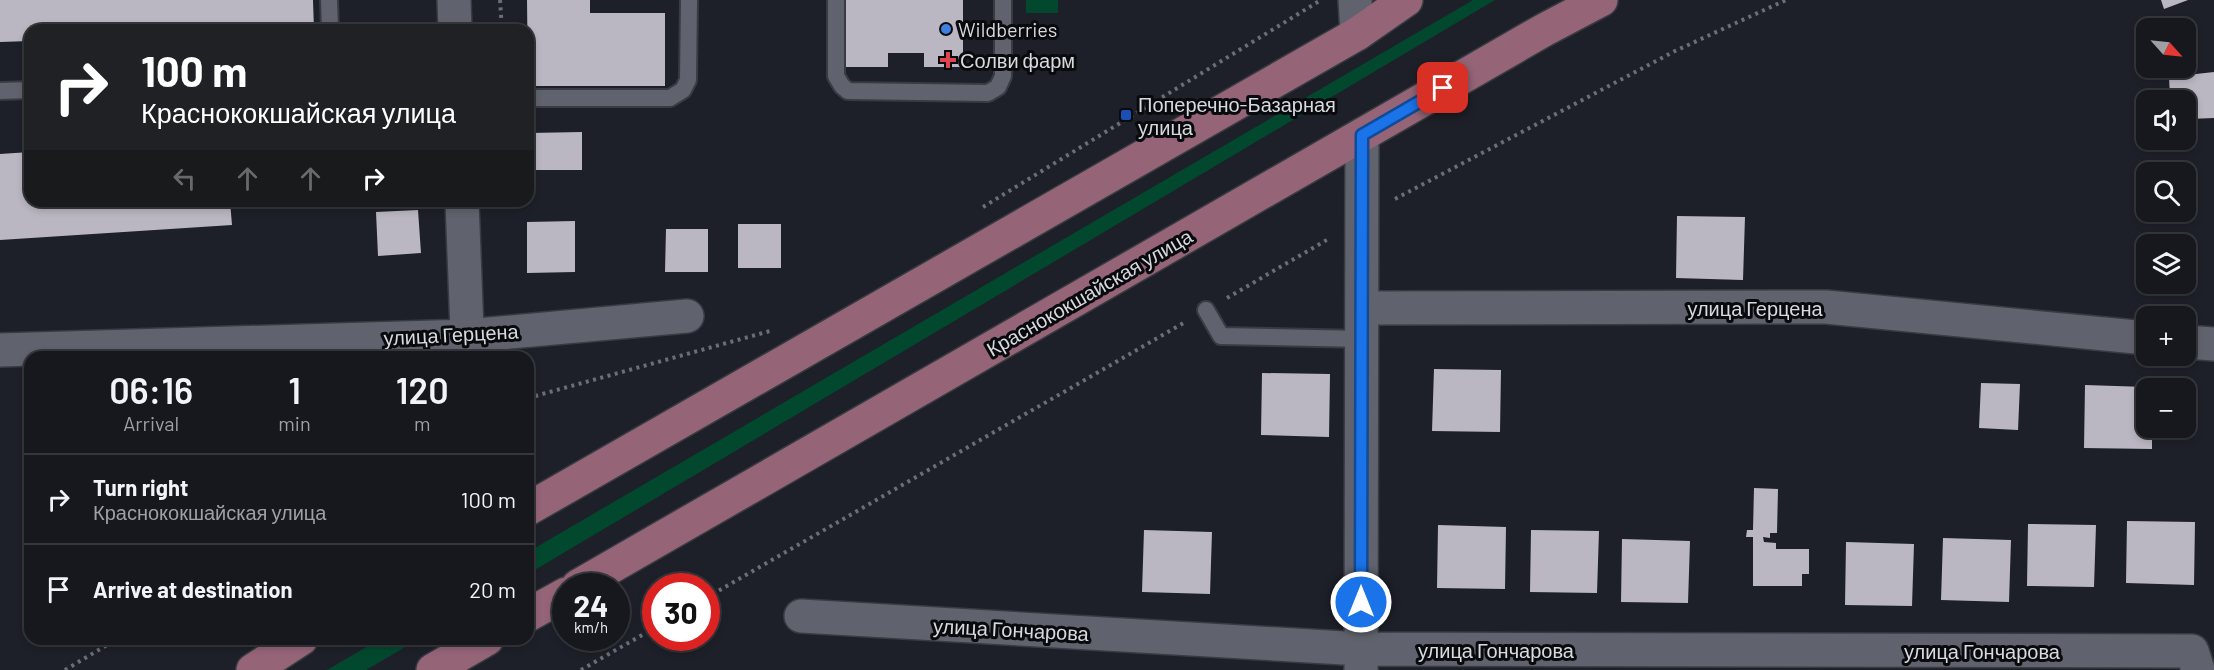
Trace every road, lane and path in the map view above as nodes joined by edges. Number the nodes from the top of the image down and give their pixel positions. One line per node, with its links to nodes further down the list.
1 (329, 0): 12 (lane)
2 (454, 0): 13 (street)
3 (500, 0): 14 (path)
4 (689, 0): 18 (lane)
5 (836, 0): 6 (lane)
6 (1003, 0)
7 (1321, 0): 21 (path)
8 (1355, 0): 15 (street)
9 (1406, 0): 15 (main road)
10 (1601, 0): 19 (main road, Краснококшайская улица)
11 (1786, 0): 22 (path)
12 (330, 24)
13 (455, 24)
14 (502, 24)
15 (1357, 34): 33 (main road)
16 (24, 90): 17 (lane)
17 (0, 91)
18 (534, 98)
19 (1362, 135): 22 (street); 34 (main road, Краснококшайская улица)
20 (462, 207): 30 (street)
21 (975, 213)
22 (1362, 215): 23 (path); 25 (street)
23 (1206, 310): 25 (lane); 35 (path)
24 (687, 316): 30 (street, улица Герцена)
25 (1362, 324): 27 (street, улица Герцена); 43 (street)
26 (772, 330): 32 (path)
27 (2136, 337)
28 (2196, 343): 29 (street)
29 (2214, 344)
30 (468, 346): 31 (street, улица Герцена)
31 (0, 350)
32 (534, 396)
33 (534, 506)
34 (601, 573)
35 (720, 590)
36 (552, 602): 37 (main road)
37 (534, 612)
38 (801, 616): 43 (street, улица Гончарова)
39 (642, 635): 48 (path)
40 (107, 645): 45 (path)
41 (292, 645): 46 (main road)
42 (477, 645): 47 (main road)
43 (1361, 660): 44 (street, улица Гончарова)
44 (2195, 660)
45 (65, 670)
46 (253, 670)
47 (433, 670)
48 (581, 670)

